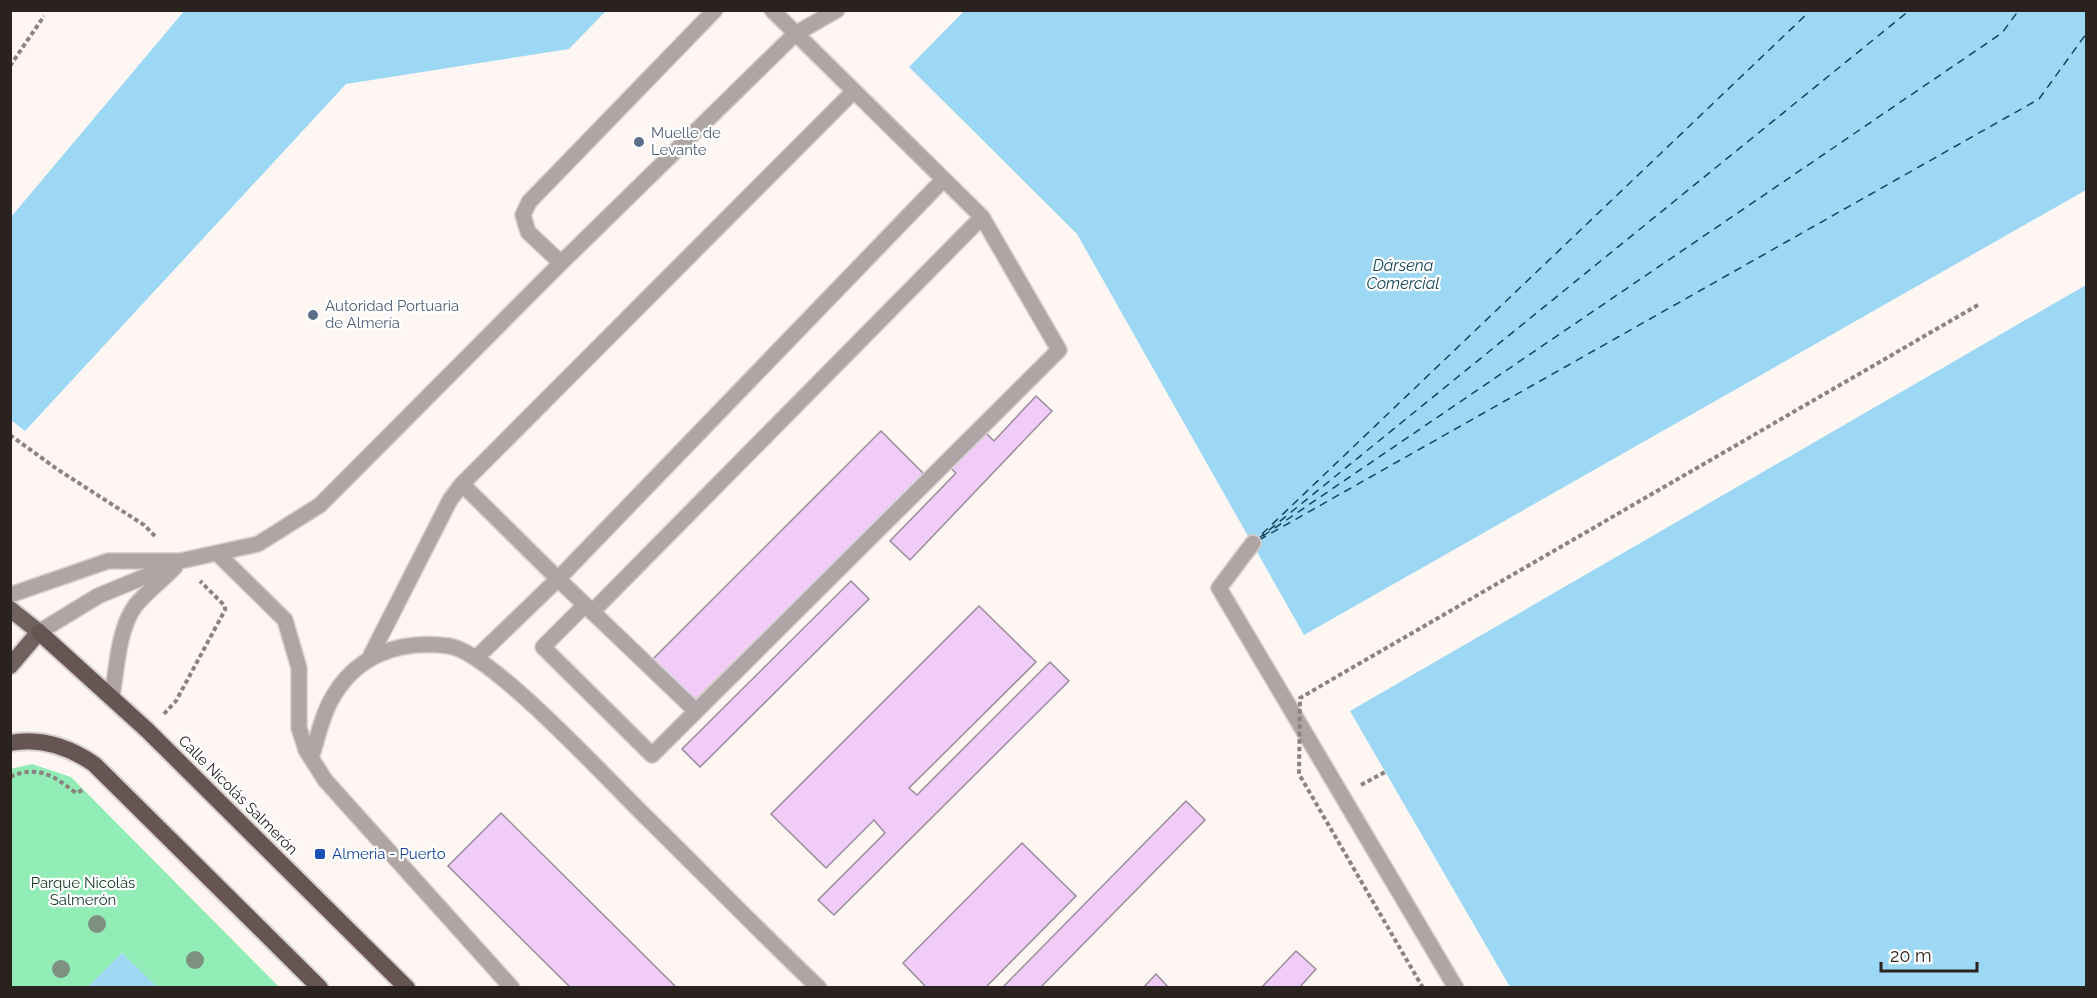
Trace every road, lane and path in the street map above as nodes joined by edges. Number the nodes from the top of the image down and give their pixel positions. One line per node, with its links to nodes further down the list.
1 (715, 10): 10 (lane)
2 (772, 10): 5 (lane)
3 (837, 10): 5 (lane)
4 (44, 16): 6 (path)
5 (795, 34): 7 (lane); 10 (lane)
6 (10, 66)
7 (853, 92): 8 (lane); 13 (lane)
8 (943, 180): 9 (lane); 17 (lane)
9 (982, 217): 20 (lane); 26 (lane)
10 (561, 263): 15 (lane)
11 (1978, 305): 36 (path, bridge)
12 (10, 435): 16 (path)
13 (462, 484): 17 (lane); 22 (lane)
14 (1253, 543): 37 (lane)
15 (219, 555): 16 (lane); 29 (lane)
16 (180, 561): 18 (lane); 21 (lane); 25 (lane); 27 (path)
17 (558, 579): 20 (lane); 23 (lane)
18 (10, 595)
19 (10, 609): 21 (main road)
20 (589, 609): 26 (lane); 26 (lane)
21 (39, 632): 24 (main road); 25 (highway, Calle Nicolás Salmerón)
22 (371, 655): 23 (lane); 29 (lane)
23 (476, 658): 35 (lane)
24 (10, 666)
25 (112, 696): 27 (highway, Calle Nicolás Salmerón)
26 (696, 711)
27 (147, 730): 33 (highway, Calle Nicolás Salmerón)
28 (10, 743): 32 (highway)
29 (311, 758): 34 (lane)
30 (10, 777): 31 (path)
31 (83, 792)
32 (320, 987)
33 (406, 987)
34 (512, 987)
35 (819, 987)
36 (1424, 987)
37 (1456, 987)

